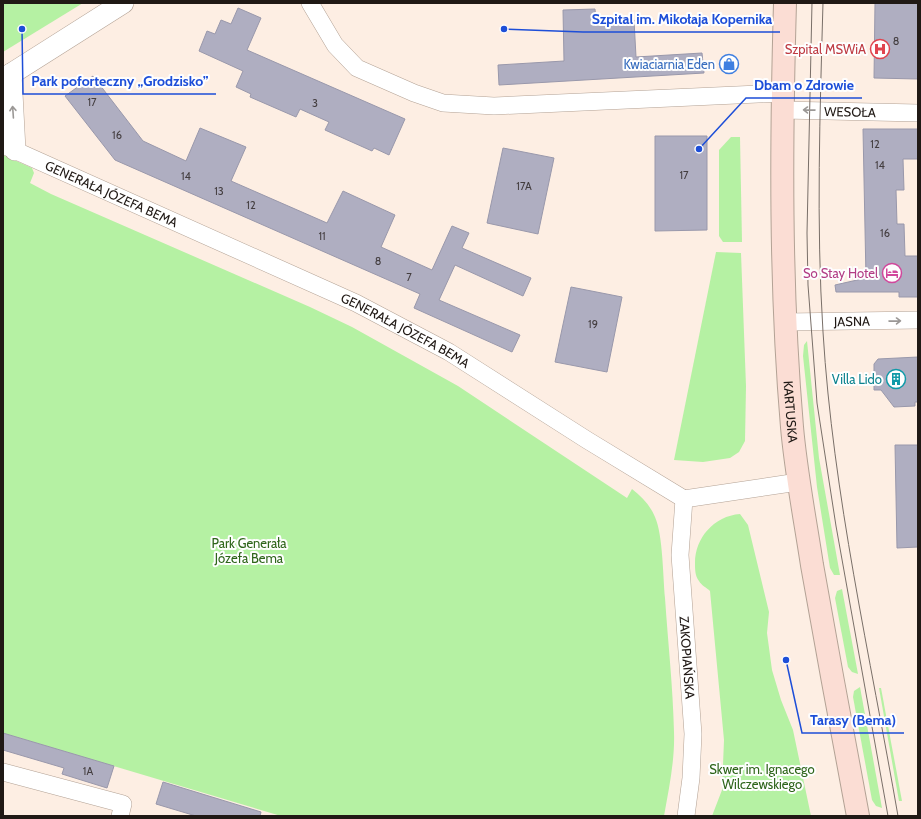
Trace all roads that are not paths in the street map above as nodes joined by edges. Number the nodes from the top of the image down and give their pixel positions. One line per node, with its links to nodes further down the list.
1 (123, 3): 4 (street)
2 (310, 3): 5 (street, WESOŁA)
3 (785, 3): 5 (main road, KARTUSKA)
4 (7, 77): 7 (street, one-way to 4)
5 (783, 101): 6 (street, WESOŁA, one-way to 5); 9 (main road, KARTUSKA)
6 (918, 112)
7 (9, 148): 11 (street, GENERAŁA JÓZEFA BEMA)
8 (918, 320): 9 (street, JASNA, one-way to 8)
9 (786, 322): 10 (main road, KARTUSKA)
10 (798, 482): 11 (street); 15 (main road, KARTUSKA)
11 (684, 499): 14 (street, ZAKOPIAŃSKA)
12 (3, 772): 13 (street)
13 (120, 816)
14 (686, 816)
15 (858, 816)

